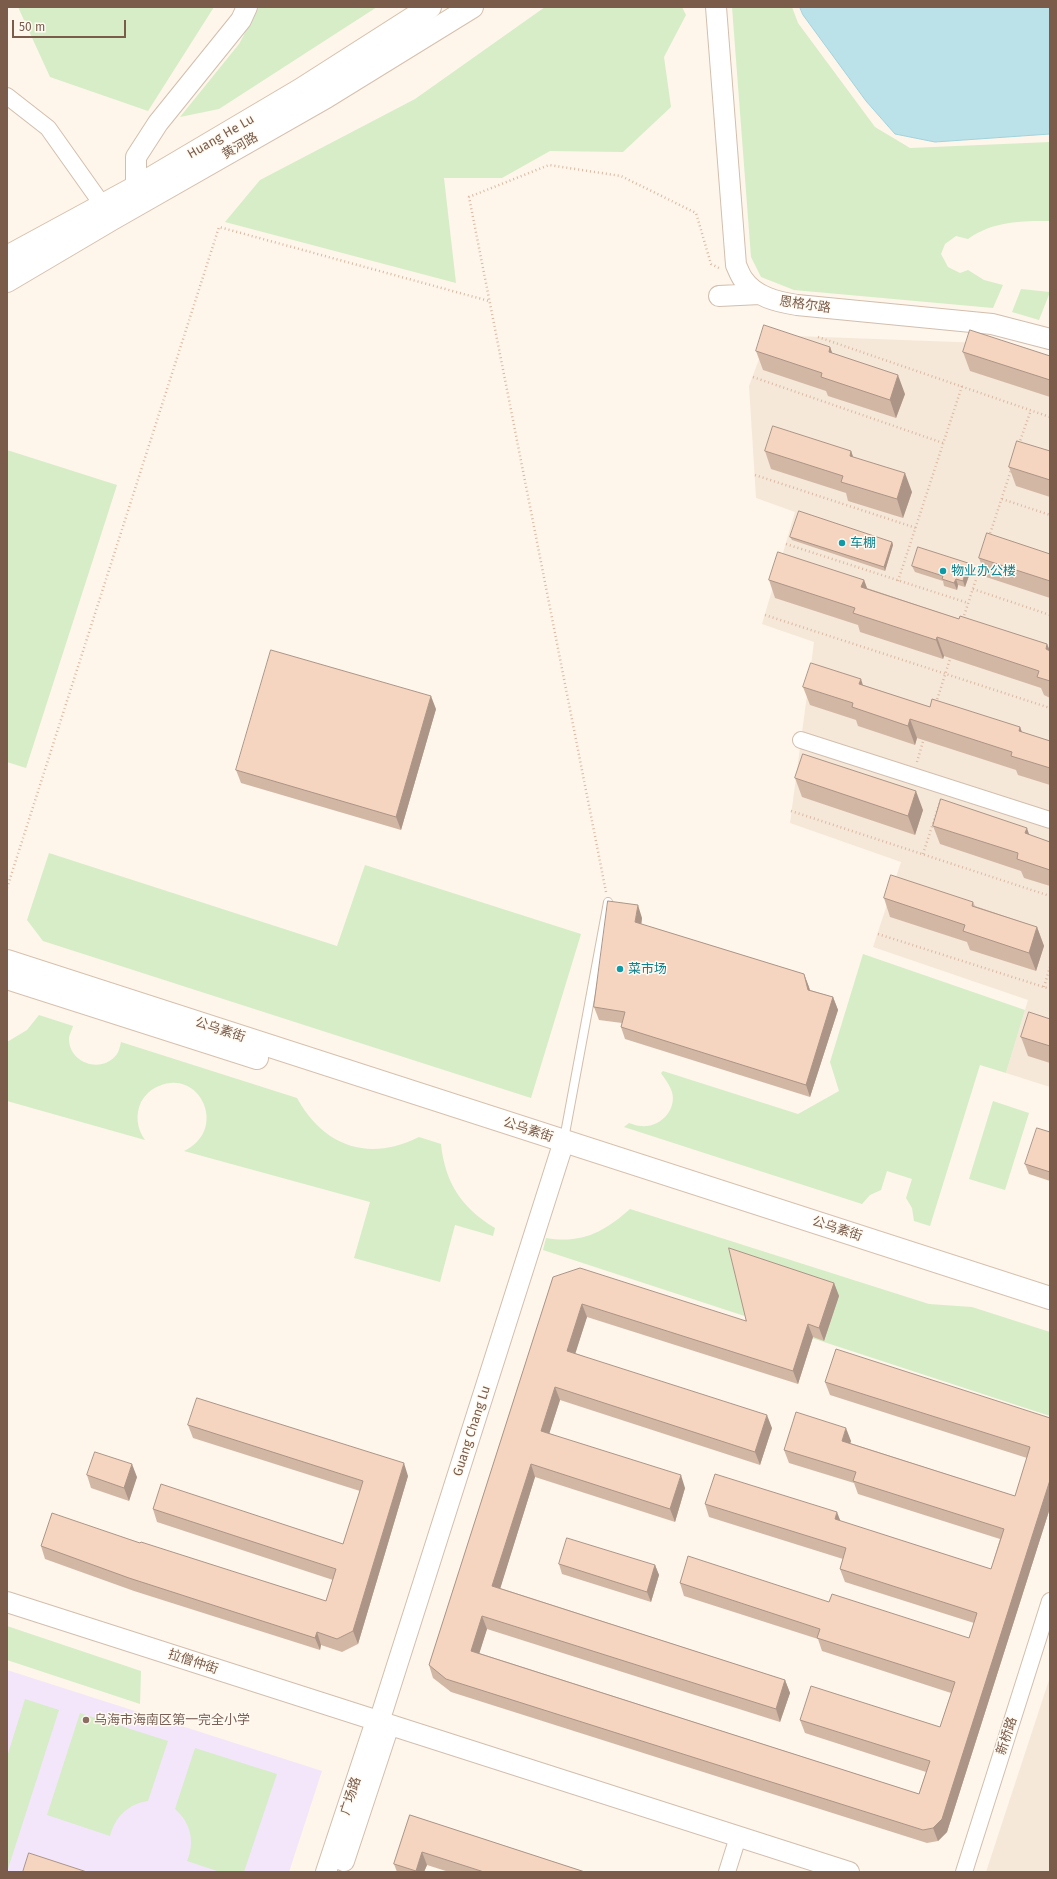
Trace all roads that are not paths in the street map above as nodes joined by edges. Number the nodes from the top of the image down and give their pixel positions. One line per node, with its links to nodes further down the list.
1 (247, 7): 6 (street)
2 (430, 7): 6 (main road, Huang He Lu)
3 (472, 7): 6 (main road, 黄河路)
4 (716, 7): 10 (street, 恩格尔路)
5 (7, 96): 7 (street)
6 (139, 194): 7 (main road, Huang He Lu)
7 (107, 212): 8 (main road, Huang He Lu); 9 (main road)
8 (7, 257)
9 (7, 281)
10 (760, 294): 11 (street); 12 (street, 恩格尔路)
11 (719, 296)
12 (1050, 339)
13 (801, 740): 14 (street)
14 (1050, 820)
15 (608, 902): 18 (lane)
16 (7, 962): 18 (main road, 公乌素街)
17 (7, 978): 18 (main road, 公乌素街)
18 (562, 1148): 19 (main road, 公乌素街); 20 (main road, 公乌素街); 23 (street, Guang Chang Lu)
19 (1050, 1298)
20 (1050, 1313)
21 (1050, 1600): 29 (street, 新桥路)
22 (7, 1602): 23 (street, 拉僧仲街)
23 (381, 1723): 24 (street, 拉僧仲街); 25 (street, 广场路); 26 (street, 广场路)
24 (738, 1837): 27 (street); 28 (street, 拉僧仲街)
25 (326, 1872)
26 (340, 1872)
27 (727, 1872)
28 (849, 1872)
29 (964, 1872)

